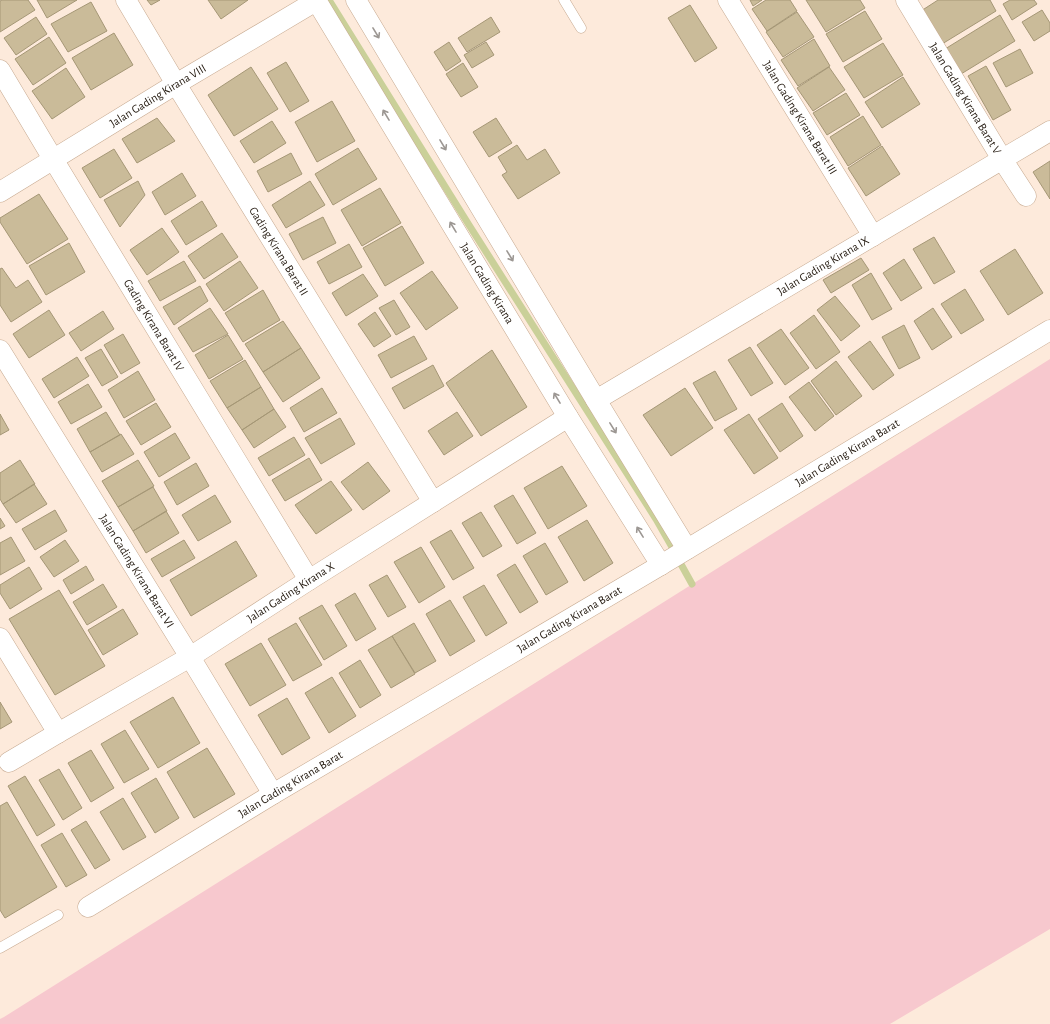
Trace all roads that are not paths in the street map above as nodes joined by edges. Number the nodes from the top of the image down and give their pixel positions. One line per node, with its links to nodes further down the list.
1 (126, 0): 9 (street, Gading Kirana Barat II)
2 (316, 0): 9 (street, Jalan Gading Kirana VIII); 19 (street, Jalan Gading Kirana, one-way to 2)
3 (356, 0): 18 (street, one-way to 18)
4 (564, 0): 7 (lane)
5 (728, 0): 15 (street, Jalan Gading Kirana Barat III)
6 (906, 0): 12 (street, Jalan Gading Kirana Barat V)
7 (581, 28)
8 (0, 70): 11 (street, Gading Kirana Barat IV)
9 (176, 84): 11 (street, Jalan Gading Kirana VIII); 20 (street, Gading Kirana Barat II)
10 (1050, 131): 12 (street, Jalan Gading Kirana IX)
11 (53, 159): 13 (street, Jalan Gading Kirana VIII); 23 (street, Gading Kirana Barat IV)
12 (1002, 159): 14 (street, Jalan Gading Kirana Barat V); 15 (street, Jalan Gading Kirana IX)
13 (0, 192)
14 (1026, 196)
15 (873, 236): 18 (street, Jalan Gading Kirana IX)
16 (1050, 330): 21 (street, Jalan Gading Kirana Barat)
17 (0, 350): 25 (street, Jalan Gading Kirana Barat VI)
18 (596, 400): 21 (street, one-way to 21)
19 (568, 417): 20 (street, Jalan Gading Kirana X); 22 (street, Jalan Gading Kirana, one-way to 19)
20 (433, 502): 23 (street, Jalan Gading Kirana X)
21 (687, 548): 22 (street, Jalan Gading Kirana Barat)
22 (661, 565): 28 (street, Jalan Gading Kirana Barat)
23 (309, 580): 25 (street, Jalan Gading Kirana X)
24 (0, 638): 26 (street)
25 (190, 657): 26 (street, Jalan Gading Kirana X); 28 (street, Jalan Gading Kirana Barat VI)
26 (58, 733): 27 (street, Jalan Gading Kirana X)
27 (9, 762)
28 (273, 794): 29 (street, Jalan Gading Kirana Barat)
29 (88, 907)
30 (58, 915): 31 (lane)
31 (0, 948)

